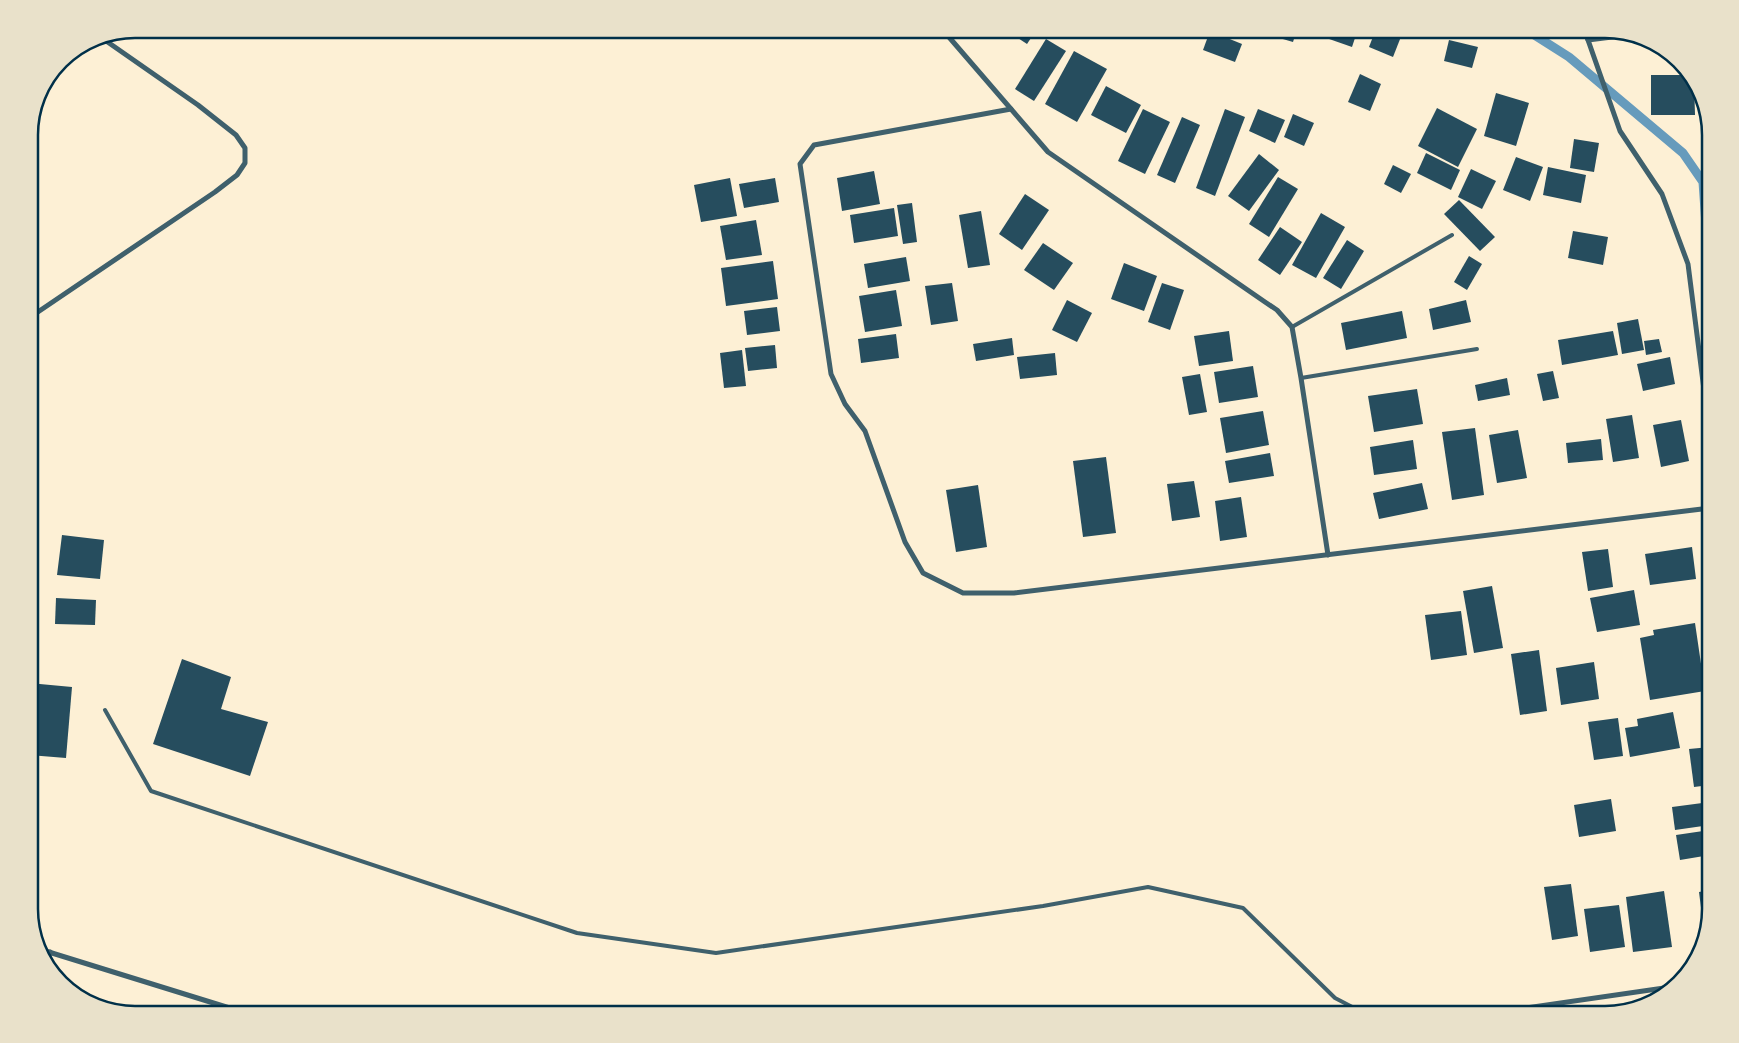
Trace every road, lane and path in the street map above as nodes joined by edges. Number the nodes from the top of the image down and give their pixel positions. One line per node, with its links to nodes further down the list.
1 (950, 38): 5 (street)
2 (1604, 38): 3 (street)
3 (1588, 40): 10 (street)
4 (107, 42): 7 (street)
5 (1011, 109): 8 (street); 13 (street)
6 (1452, 235): 8 (lane)
7 (38, 312)
8 (1292, 327): 11 (street)
9 (1478, 349): 11 (lane)
10 (1701, 369)
11 (1302, 378): 13 (street)
12 (1701, 509): 13 (street)
13 (1328, 555)
14 (105, 710): 20 (lane)
15 (47, 951): 16 (street)
16 (50, 952): 17 (street); 19 (street)
17 (49, 955)
18 (1659, 989): 21 (street)
19 (223, 1006)
20 (1350, 1006)
21 (1539, 1006)

